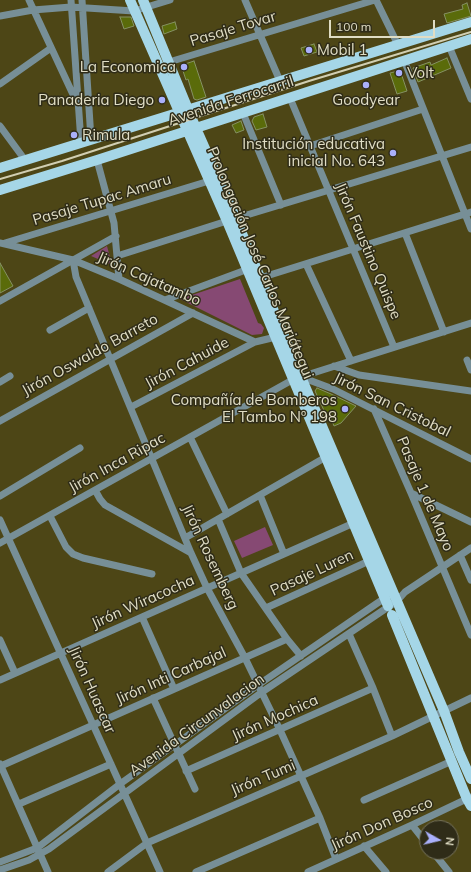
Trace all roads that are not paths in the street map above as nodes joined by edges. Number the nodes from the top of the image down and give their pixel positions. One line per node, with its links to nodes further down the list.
1 (29, 0): 9 (street)
2 (130, 0): 10 (main road, Prolongación José Carlos Mariátegui)
3 (170, 0): 8 (street)
4 (245, 0): 13 (street)
5 (376, 0): 13 (street, Pasaje Tovar); 15 (street)
6 (71, 3): 7 (street); 9 (street); 24 (street)
7 (82, 4): 10 (street); 30 (street)
8 (144, 4): 10 (street); 19 (main road, Prolongación José Carlos Mariátegui)
9 (33, 10): 11 (street); 17 (street)
10 (134, 11): 26 (main road, Prolongación José Carlos Mariátegui)
11 (0, 16)
12 (471, 22): 15 (main road, Avenida Ferrocarril)
13 (260, 34): 19 (street, Pasaje Tovar); 20 (street)
14 (471, 39): 16 (main road, Avenida Ferrocarril)
15 (398, 45): 20 (main road, Avenida Ferrocarril)
16 (449, 46): 18 (main road, Avenida Ferrocarril); 23 (street)
17 (51, 48): 21 (street); 24 (street)
18 (404, 60): 22 (main road, Avenida Ferrocarril); 25 (street)
19 (169, 62): 26 (main road, Prolongación José Carlos Mariátegui)
20 (280, 81): 26 (main road, Avenida Ferrocarril)
21 (0, 84)
22 (290, 98): 27 (main road, Avenida Ferrocarril); 31 (street, Jirón Faustino Quispe)
23 (471, 98)
24 (78, 107): 30 (street)
25 (423, 108): 31 (street); 33 (street)
26 (184, 110): 29 (main road, Prolongación José Carlos Mariátegui); 30 (main road, Avenida Ferrocarril)
27 (243, 113): 29 (main road, Avenida Ferrocarril); 40 (street)
28 (0, 126): 34 (street)
29 (192, 129): 35 (main road, Avenida Ferrocarril); 37 (main road, Prolongación José Carlos Mariátegui); 43 (main road, Prolongación José Carlos Mariátegui)
30 (86, 140): 34 (main road, Avenida Ferrocarril)
31 (310, 146): 39 (street, Jirón Faustino Quispe)
32 (471, 147): 33 (street)
33 (442, 156): 39 (street); 42 (street)
34 (25, 160): 36 (main road, Avenida Ferrocarril)
35 (97, 160): 38 (main road, Avenida Ferrocarril); 41 (street)
36 (0, 168)
37 (209, 181): 41 (street, Pasaje Tupac Amaru); 43 (main road, Prolongación José Carlos Mariátegui)
38 (0, 190)
39 (328, 191): 40 (street); 48 (street, Jirón Faustino Quispe)
40 (281, 205): 43 (street)
41 (111, 211): 46 (street); 47 (street, Pasaje Tupac Amaru)
42 (468, 213): 44 (street); 45 (street)
43 (232, 220): 49 (street); 52 (main road, Prolongación José Carlos Mariátegui)
44 (471, 229)
45 (405, 233): 48 (street); 61 (street)
46 (116, 236): 49 (street); 50 (street)
47 (1, 243): 50 (street, Jirón Cajatambo)
48 (353, 249): 51 (street); 64 (street, Jirón Faustino Quispe)
49 (117, 256): 53 (street)
50 (73, 260): 53 (street, Jirón Cajatambo); 56 (street); 57 (street, Jirón Rosemberg)
51 (306, 264): 54 (street); 67 (street)
52 (251, 268): 54 (main road, Prolongación José Carlos Mariátegui); 55 (street, Jirón Oswaldo Barreto)
53 (119, 279): 55 (street, Jirón Cajatambo)
54 (256, 280): 62 (main road, Prolongación José Carlos Mariátegui)
55 (165, 300): 58 (street, Jirón Cajatambo)
56 (0, 301)
57 (88, 308): 60 (street); 65 (street, Jirón Rosemberg)
58 (193, 313): 63 (street, Jirón Cajatambo); 65 (street, Jirón Oswaldo Barreto)
59 (471, 323): 61 (street, Jirón Inca Ripac)
60 (50, 330)
61 (444, 332): 64 (street, Jirón Inca Ripac)
62 (280, 336): 63 (street); 71 (main road, Prolongación José Carlos Mariátegui)
63 (255, 342): 74 (street, Jirón Cahuide)
64 (394, 347): 67 (street, Jirón Inca Ripac)
65 (109, 359): 74 (street, Jirón Rosemberg); 76 (street, Jirón Oswaldo Barreto)
66 (467, 360): 69 (street)
67 (351, 361): 68 (street, Jirón Inca Ripac)
68 (334, 366): 71 (street, Jirón Inca Ripac); 73 (street)
69 (471, 370)
70 (10, 376): 72 (street)
71 (297, 378): 75 (street, Jirón San Cristobal); 77 (street, Jirón Inca Ripac); 79 (main road, Prolongación José Carlos Mariátegui); 90 (main road, Prolongación José Carlos Mariátegui)
72 (0, 382)
73 (471, 391)
74 (131, 407): 80 (street, Jirón Rosemberg)
75 (374, 409): 81 (street, Jirón San Cristobal); 83 (street, Pasaje 1 de Mayo)
76 (0, 421)
77 (190, 437): 80 (street, Jirón Inca Ripac); 86 (street)
78 (80, 448): 85 (street)
79 (326, 457): 84 (street); 90 (main road, Prolongación José Carlos Mariátegui)
80 (152, 459): 82 (street, Jirón Inca Ripac); 92 (street, Jirón Rosemberg)
81 (471, 459)
82 (95, 490): 87 (street, Jirón Inca Ripac); 96 (street)
83 (411, 493): 91 (street); 100 (street, Pasaje 1 de Mayo)
84 (260, 495): 86 (street); 97 (street)
85 (0, 496)
86 (227, 514): 88 (street)
87 (50, 516): 93 (street, Jirón Inca Ripac); 102 (street)
88 (218, 519): 92 (street); 101 (street)
89 (0, 520): 93 (street, Jirón Huascar)
90 (357, 521): 97 (street, Jirón Wiracocha); 99 (main road, Prolongación José Carlos Mariátegui); 105 (main road, Prolongación José Carlos Mariátegui)
91 (471, 522)
92 (185, 538): 96 (street, Jirón Rosemberg)
93 (9, 539): 94 (street, Jirón Inca Ripac); 112 (street, Jirón Huascar)
94 (0, 544)
95 (471, 548): 98 (street, Avenida Circunvalacion)
96 (191, 553): 104 (street, Jirón Rosemberg)
97 (284, 554): 101 (street, Jirón Wiracocha)
98 (460, 555): 100 (street, Avenida Circunvalacion); 103 (street)
99 (369, 561): 105 (main road, Prolongación José Carlos Mariátegui); 106 (street, Pasaje Luren)
100 (443, 567): 105 (street, Avenida Circunvalacion); 109 (street, Pasaje 1 de Mayo)
101 (241, 573): 104 (street, Jirón Wiracocha); 106 (street)
102 (152, 574)
103 (471, 580)
104 (207, 588): 107 (street, Jirón Wiracocha); 114 (street, Jirón Rosemberg)
105 (391, 603): 108 (street, Avenida Circunvalacion); 113 (street, Avenida Circunvalacion); 123 (main road); 124 (main road)
106 (266, 608): 110 (street)
107 (142, 617): 112 (street, Jirón Wiracocha); 119 (street)
108 (349, 634): 118 (street); 120 (street, Avenida Circunvalacion)
109 (471, 636)
110 (287, 639): 113 (street); 114 (street, Jirón Inti Carbajal)
111 (0, 640): 115 (street)
112 (61, 653): 115 (street, Jirón Wiracocha); 125 (street, Jirón Huascar)
113 (301, 656): 117 (street, Avenida Circunvalacion)
114 (245, 658): 117 (street, Jirón Rosemberg); 119 (street, Jirón Inti Carbajal)
115 (15, 673): 116 (street, Jirón Wiracocha)
116 (0, 680)
117 (258, 685): 120 (street, Jirón Rosemberg); 128 (street, Avenida Circunvalacion)
118 (373, 688): 126 (street, Jirón Mochica); 127 (street)
119 (174, 689): 121 (street, Jirón Inti Carbajal)
120 (262, 692): 126 (street, Jirón Rosemberg); 129 (street, Avenida Circunvalacion)
121 (153, 698): 125 (street, Jirón Inti Carbajal); 128 (street)
122 (471, 698): 123 (street, Jirón Tumi)
123 (444, 711): 124 (street, Jirón Tumi); 135 (main road)
124 (434, 716): 127 (street, Jirón Tumi); 130 (main road)
125 (93, 725): 131 (street, Jirón Huascar); 132 (street, Jirón Inti Carbajal)
126 (280, 730): 133 (street, Jirón Mochica); 134 (street, Jirón Rosemberg)
127 (392, 736): 134 (street, Jirón Tumi)
128 (174, 745): 129 (street); 136 (street, Avenida Circunvalacion)
129 (178, 754): 133 (street); 138 (street, Avenida Circunvalacion)
130 (452, 761): 139 (street); 140 (main road)
131 (111, 764): 136 (street, Jirón Huascar); 141 (street)
132 (0, 765): 141 (street)
133 (186, 771): 137 (street)
134 (301, 776): 142 (street, Jirón Rosemberg); 145 (street, Jirón Tumi)
135 (471, 779)
136 (120, 784): 138 (street, Jirón Huascar); 147 (street, Avenida Circunvalacion)
137 (195, 789)
138 (124, 794): 145 (street, Jirón Huascar); 147 (street, Avenida Circunvalacion)
139 (364, 800)
140 (470, 801): 143 (street, Jirón Don Bosco)
141 (19, 804): 147 (street)
142 (320, 818): 148 (street, Jirón Rosemberg); 156 (street)
143 (412, 825): 144 (street); 146 (street, Jirón Don Bosco)
144 (419, 834)
145 (147, 843): 154 (street, Jirón Tumi); 155 (street, Jirón Huascar)
146 (364, 846): 148 (street, Jirón Don Bosco); 158 (street)
147 (39, 851): 150 (street, Avenida Circunvalacion); 152 (street, Avenida Circunvalacion); 153 (street)
148 (336, 859): 151 (street, Jirón Don Bosco)
149 (439, 860): 159 (street)
150 (0, 862)
151 (321, 869): 157 (street, Jirón Don Bosco)
152 (0, 870)
153 (48, 872)
154 (108, 872)
155 (160, 872)
156 (196, 872)
157 (308, 872)
158 (386, 872)
159 (449, 872)

